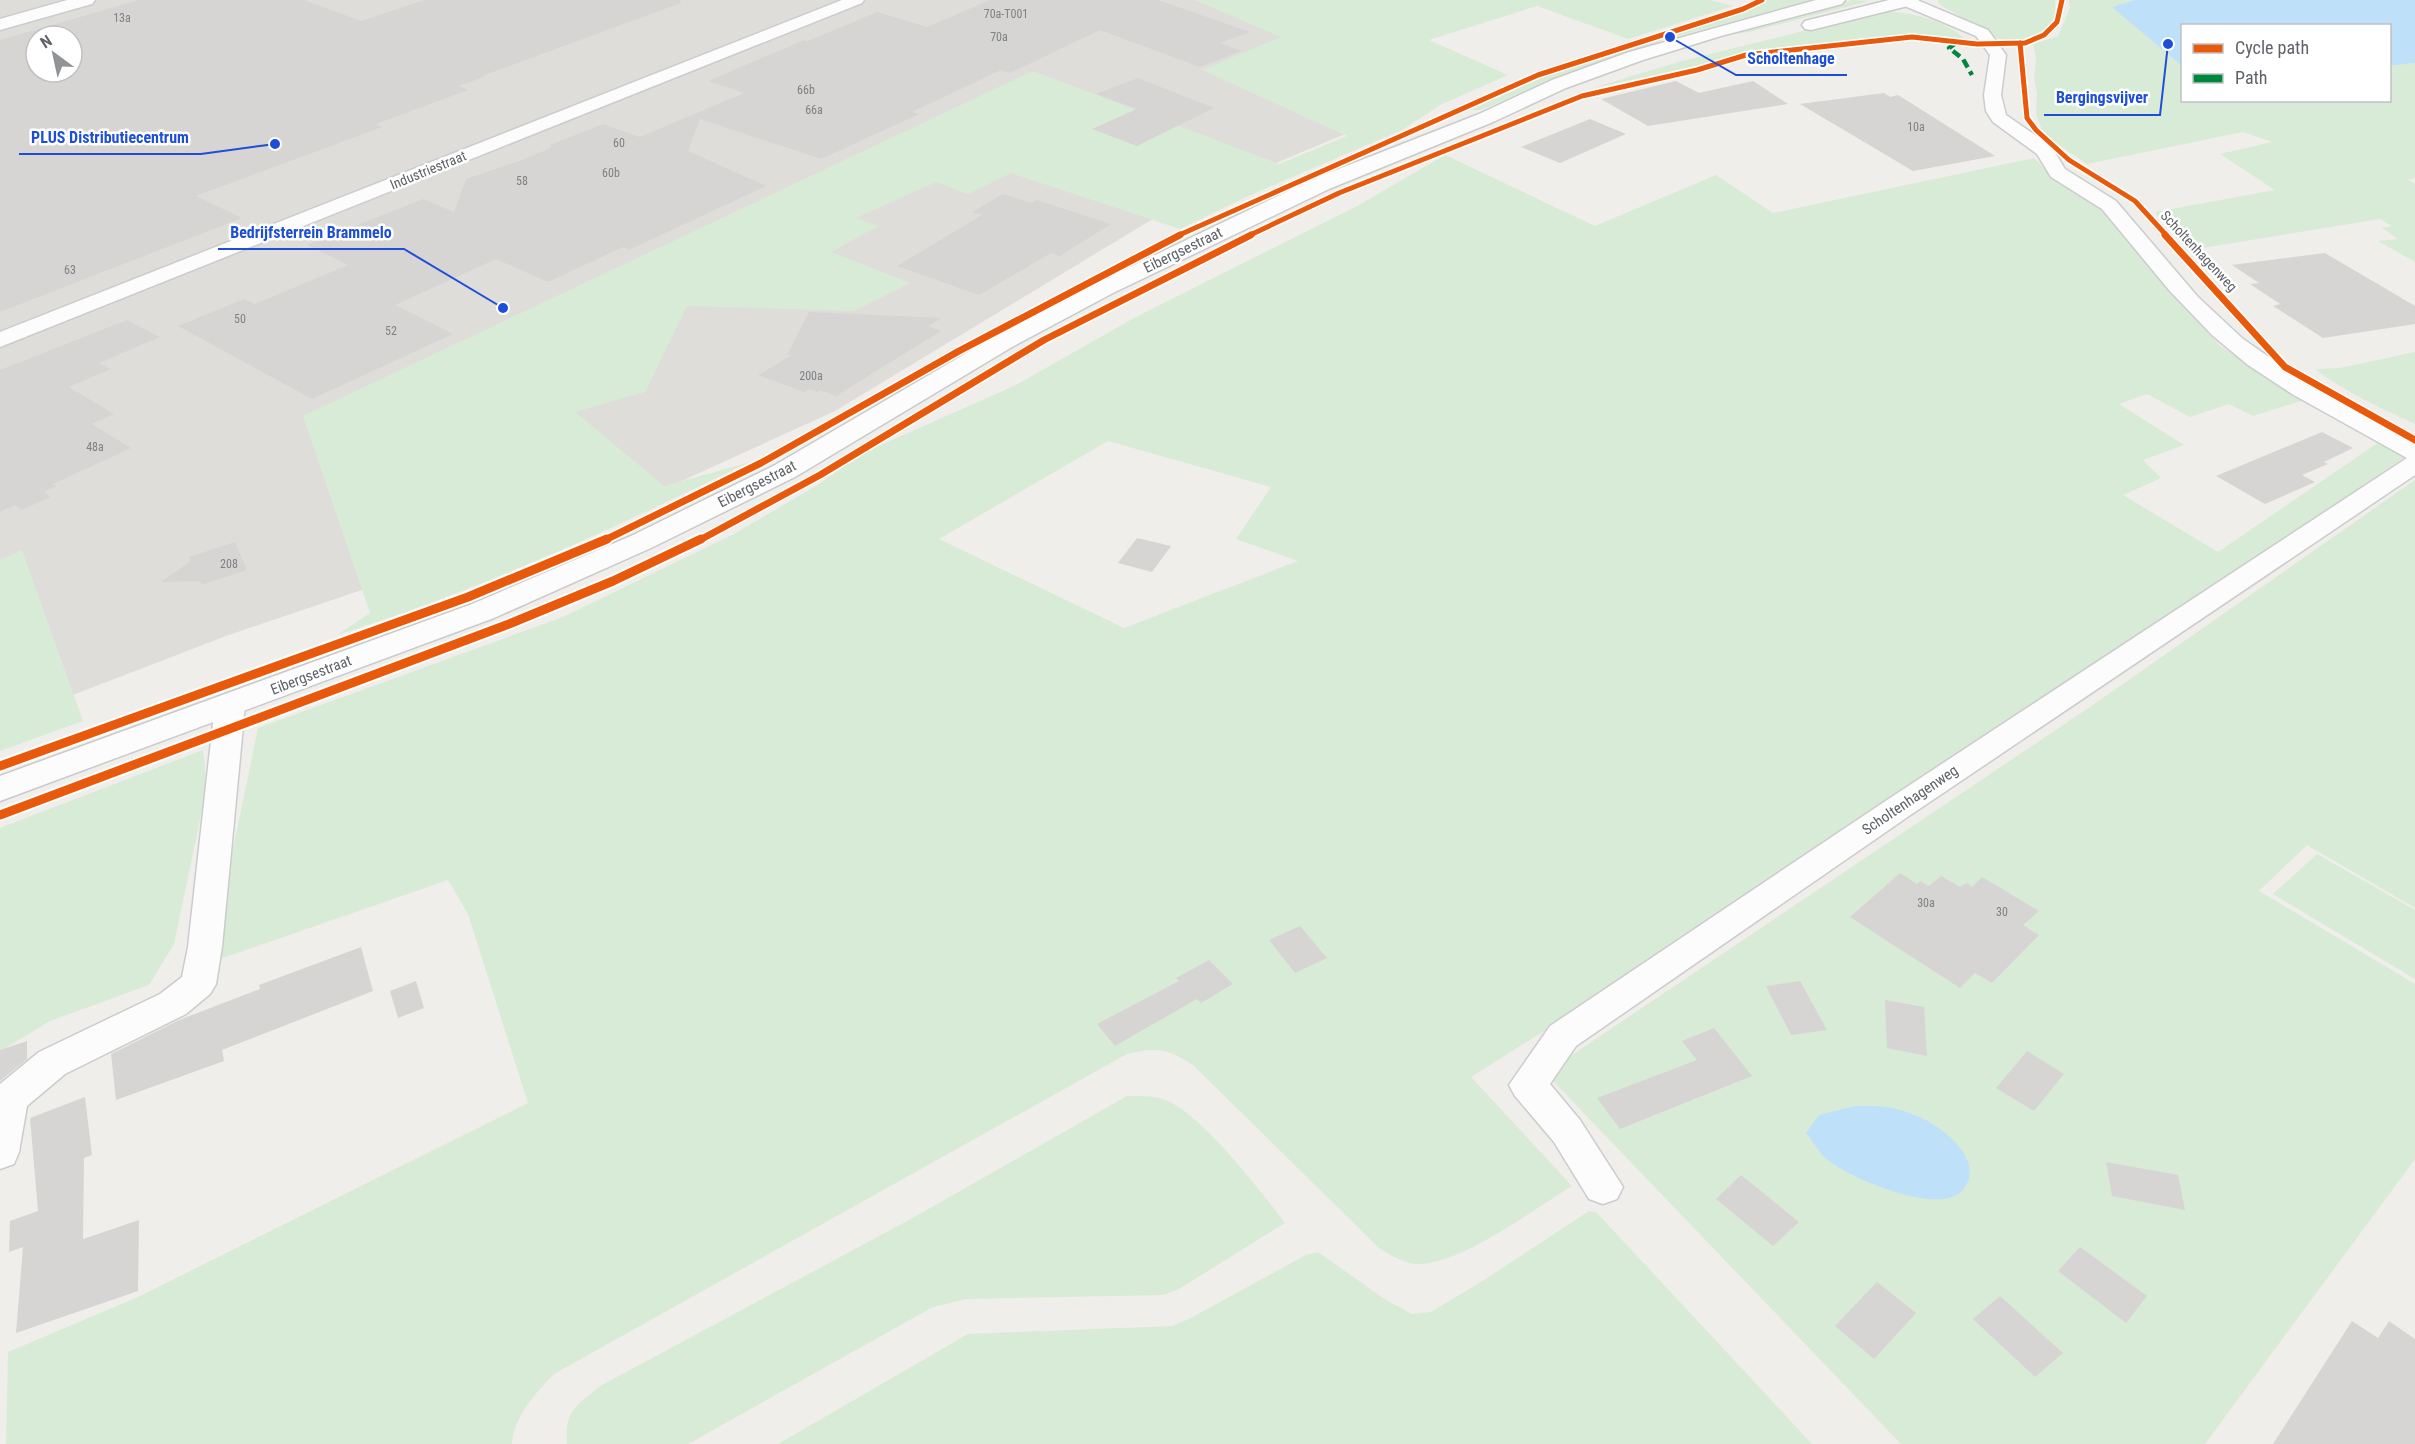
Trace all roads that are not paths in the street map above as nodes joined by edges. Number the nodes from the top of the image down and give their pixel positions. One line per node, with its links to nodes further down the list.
1 (30, 0): 6 (main road)
2 (86, 0): 6 (main road)
3 (856, 0): 9 (street, Industriestraat)
4 (1836, 0): 8 (main road, Eibergsestraat)
5 (1906, 0): 8 (main road, Eibergsestraat); 10 (street)
6 (53, 9): 7 (main road)
7 (0, 25)
8 (1486, 118): 12 (main road, Eibergsestraat)
9 (0, 340)
10 (2415, 453)
11 (2415, 464): 15 (street, Scholtenhagenweg)
12 (230, 705): 13 (main road, Eibergsestraat); 14 (street)
13 (0, 789)
14 (0, 1152)
15 (1603, 1186)

